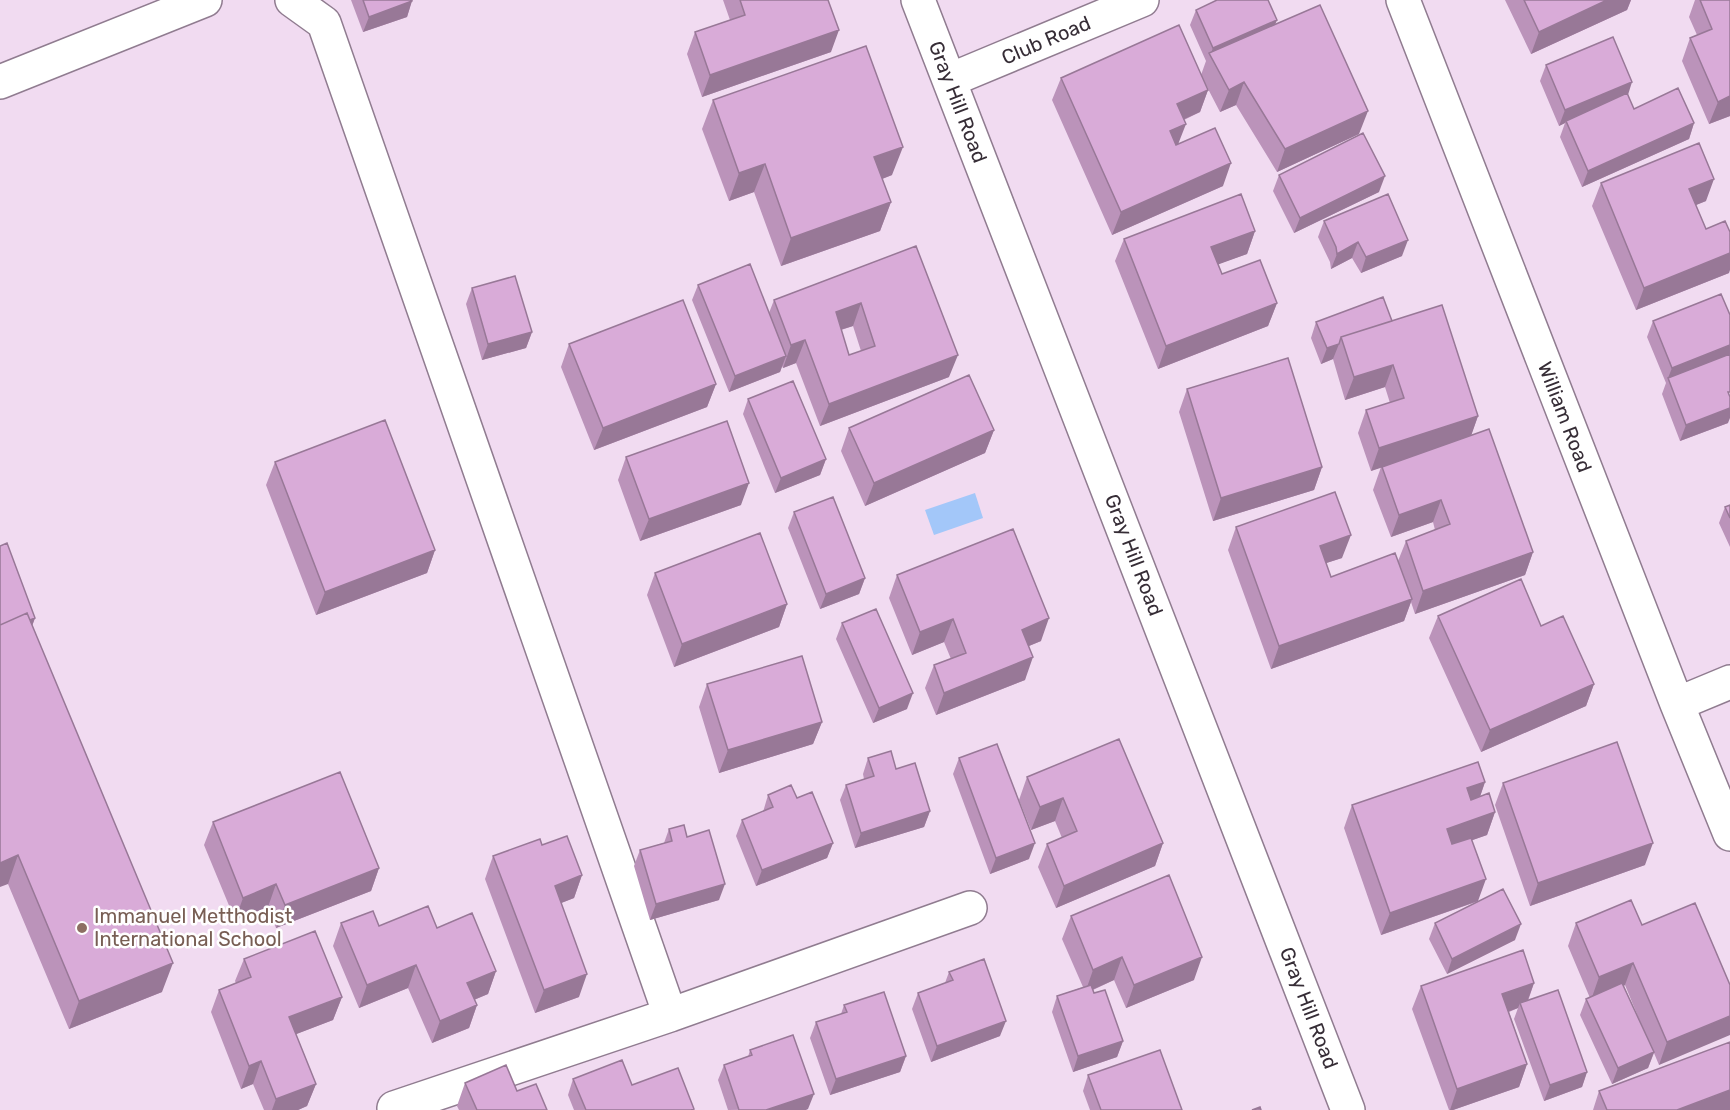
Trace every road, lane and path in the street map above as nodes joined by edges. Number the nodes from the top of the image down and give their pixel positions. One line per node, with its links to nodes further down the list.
1 (292, 0): 12 (street)
2 (918, 0): 6 (street, Gray Hill Road)
3 (1142, 0): 6 (street, Club Road)
4 (1403, 0): 9 (street, William Road)
5 (187, 3): 7 (street)
6 (950, 80): 14 (street, Gray Hill Road)
7 (0, 82)
8 (1730, 682): 9 (street)
9 (1677, 704): 10 (street, William Road)
10 (1730, 834)
11 (970, 908): 12 (street)
12 (670, 1016): 13 (street)
13 (394, 1108)
14 (1348, 1110)

